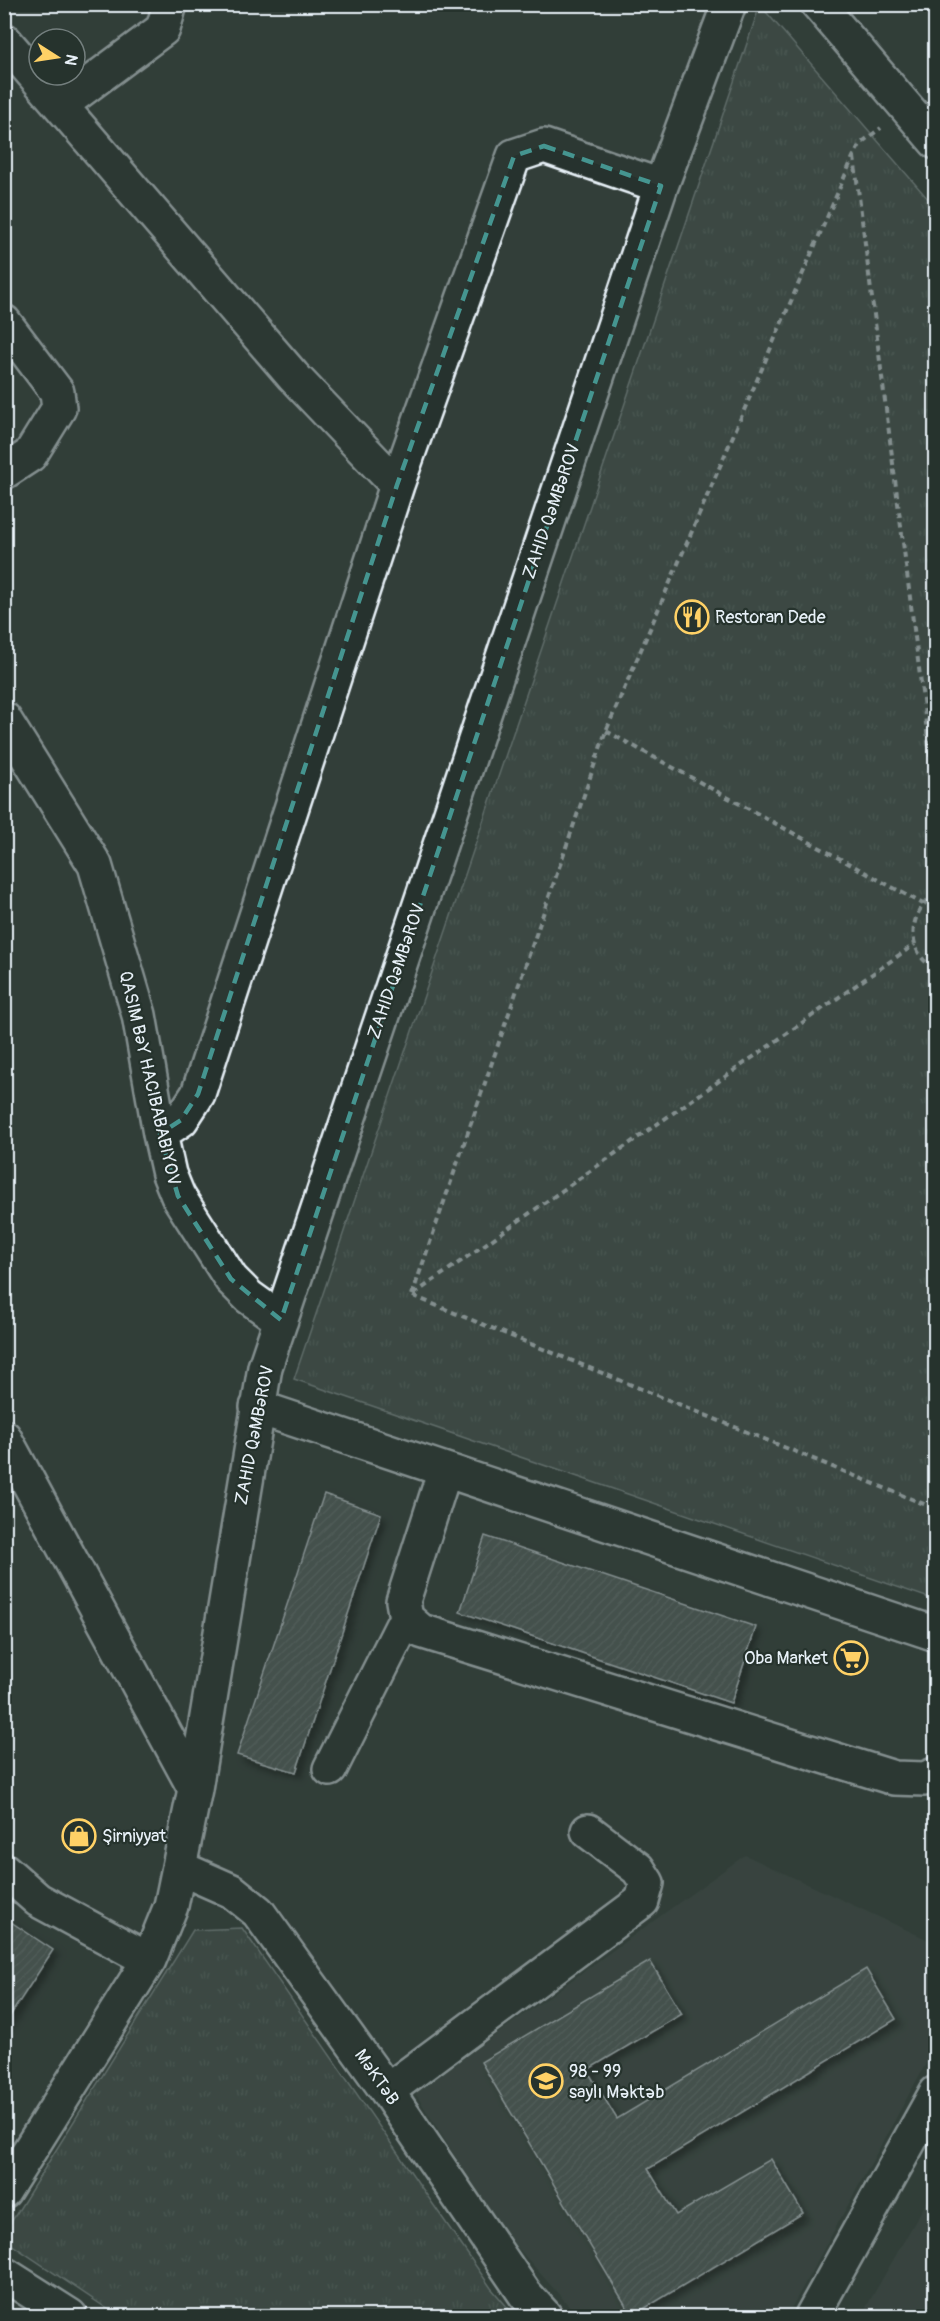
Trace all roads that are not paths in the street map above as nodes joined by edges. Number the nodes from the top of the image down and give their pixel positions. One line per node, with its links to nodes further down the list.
1 (170, 4): 5 (street)
2 (729, 4): 7 (street, ZAHID QƏMBƏROV)
3 (818, 4): 6 (street)
4 (4, 40): 5 (street)
5 (61, 105): 10 (street)
6 (936, 142)
7 (661, 186): 10 (street); 13 (street, ZAHID QƏMBƏROV)
8 (4, 322): 9 (street)
9 (4, 472)
10 (397, 485): 12 (street)
11 (4, 718): 12 (street)
12 (160, 1134): 13 (street)
13 (281, 1320): 14 (street, ZAHID QƏMBƏROV)
14 (256, 1407): 16 (street); 21 (street, ZAHID QƏMBƏROV)
15 (4, 1437): 21 (street)
16 (445, 1470): 17 (street); 18 (street)
17 (406, 1618): 19 (street); 20 (street)
18 (936, 1634)
19 (330, 1768)
20 (936, 1774)
21 (195, 1789): 23 (street, ZAHID QƏMBƏROV)
22 (588, 1831): 26 (street)
23 (180, 1868): 25 (street, ZAHID QƏMBƏROV); 26 (street, MƏKTƏB)
24 (4, 1870): 25 (street)
25 (149, 1960): 28 (street, ZAHID QƏMBƏROV)
26 (387, 2091): 31 (street, MƏKTƏB)
27 (936, 2093): 32 (street)
28 (4, 2191)
29 (4, 2274): 30 (street)
30 (70, 2316)
31 (546, 2316)
32 (812, 2316)

